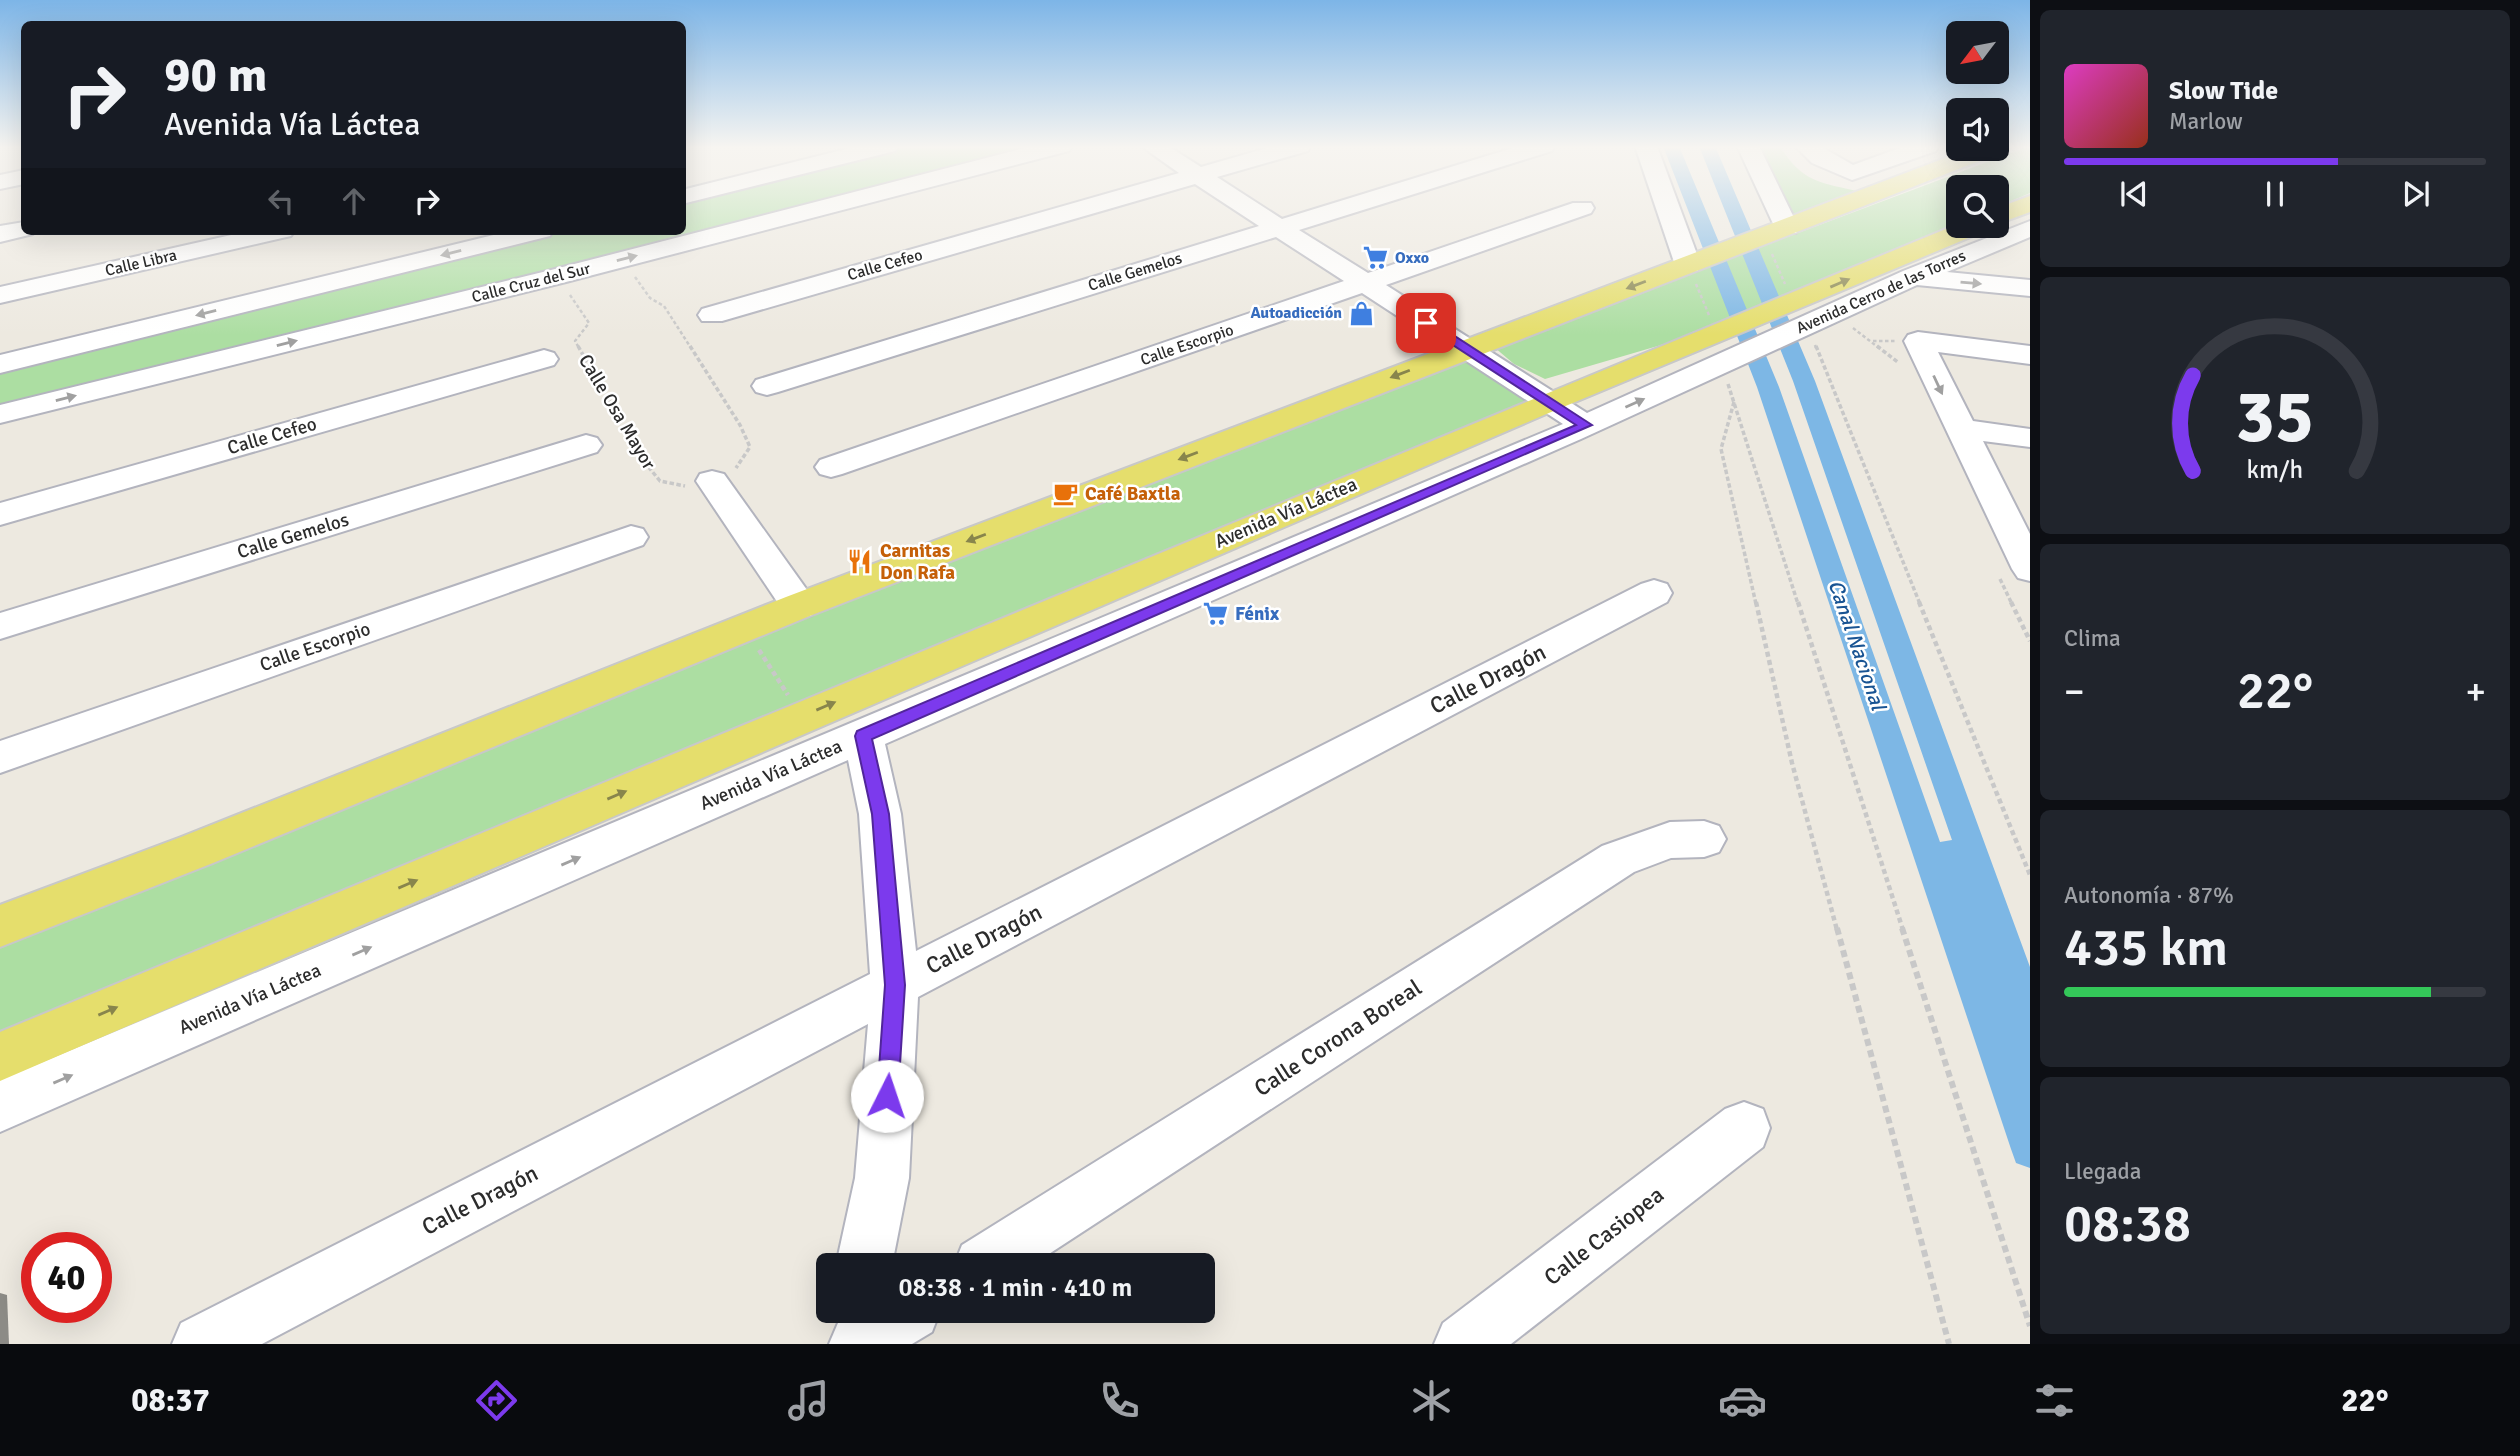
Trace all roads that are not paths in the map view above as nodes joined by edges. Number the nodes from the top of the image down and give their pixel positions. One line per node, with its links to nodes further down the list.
1 (820, 209): 31 (street, Calle Cruz del Sur, one-way to 1)
2 (1083, 209): 22 (street, Calle Cefeo)
3 (1249, 209): 9 (street)
4 (1341, 209): 9 (street, Calle Gemelos)
5 (1580, 209): 19 (street, Calle Escorpio)
6 (1672, 209): 17 (street)
7 (1778, 209): 10 (street)
8 (1836, 209): 10 (main road)
9 (1279, 228): 19 (street); 29 (street, Calle Gemelos)
10 (1787, 228): 17 (main road)
11 (2030, 228): 18 (street, Avenida Cerro de las Torres)
12 (21, 230): 13 (street)
13 (0, 234)
14 (264, 235): 21 (street, Calle Libra)
15 (525, 235): 28 (street, one-way to 28)
16 (1952, 238): 23 (main road, Avenida Cerro de las Torres, one-way to 16)
17 (1694, 263): 24 (main road, one-way to 24)
18 (1912, 277): 20 (street, one-way to 20); 23 (street, Avenida Cerro de las Torres)
19 (1366, 284): 24 (street); 36 (street, Calle Escorpio)
20 (2030, 288)
21 (0, 295)
22 (712, 314)
23 (1792, 317): 26 (street, Avenida Cerro de las Torres)
24 (1467, 349): 30 (street); 42 (main road, one-way to 42)
25 (2030, 355): 33 (street, one-way to 33)
26 (1726, 358): 30 (main road, Avenida Vía Láctea); 32 (street, Avenida Vía Láctea, one-way to 26)
27 (544, 359): 38 (street, Calle Cefeo)
28 (0, 364)
29 (767, 386)
30 (1549, 402): 32 (street); 49 (main road, Avenida Vía Láctea, one-way to 30)
31 (0, 414)
32 (1586, 425): 44 (street, Avenida Vía Láctea)
33 (1959, 429): 34 (street); 40 (street)
34 (2030, 438)
35 (586, 445): 43 (street, Calle Gemelos)
36 (831, 467)
37 (712, 481): 42 (street)
38 (0, 514)
39 (631, 537): 45 (street, Calle Escorpio)
40 (2028, 561)
41 (1654, 593): 48 (street, Calle Dragón)
42 (799, 606): 47 (main road)
43 (0, 626)
44 (863, 736): 48 (street); 50 (street, Avenida Vía Láctea, one-way to 44)
45 (0, 757)
46 (1704, 839): 53 (street, Calle Corona Boreal)
47 (0, 926)
48 (895, 985): 52 (street); 56 (street, Calle Dragón)
49 (0, 1057)
50 (0, 1106)
51 (1744, 1128): 59 (street, Calle Casiopea)
52 (866, 1253)
53 (1001, 1253)
54 (851, 1323): 57 (street)
55 (892, 1323): 58 (street)
56 (202, 1344)
57 (847, 1344)
58 (859, 1344)
59 (1464, 1344)

